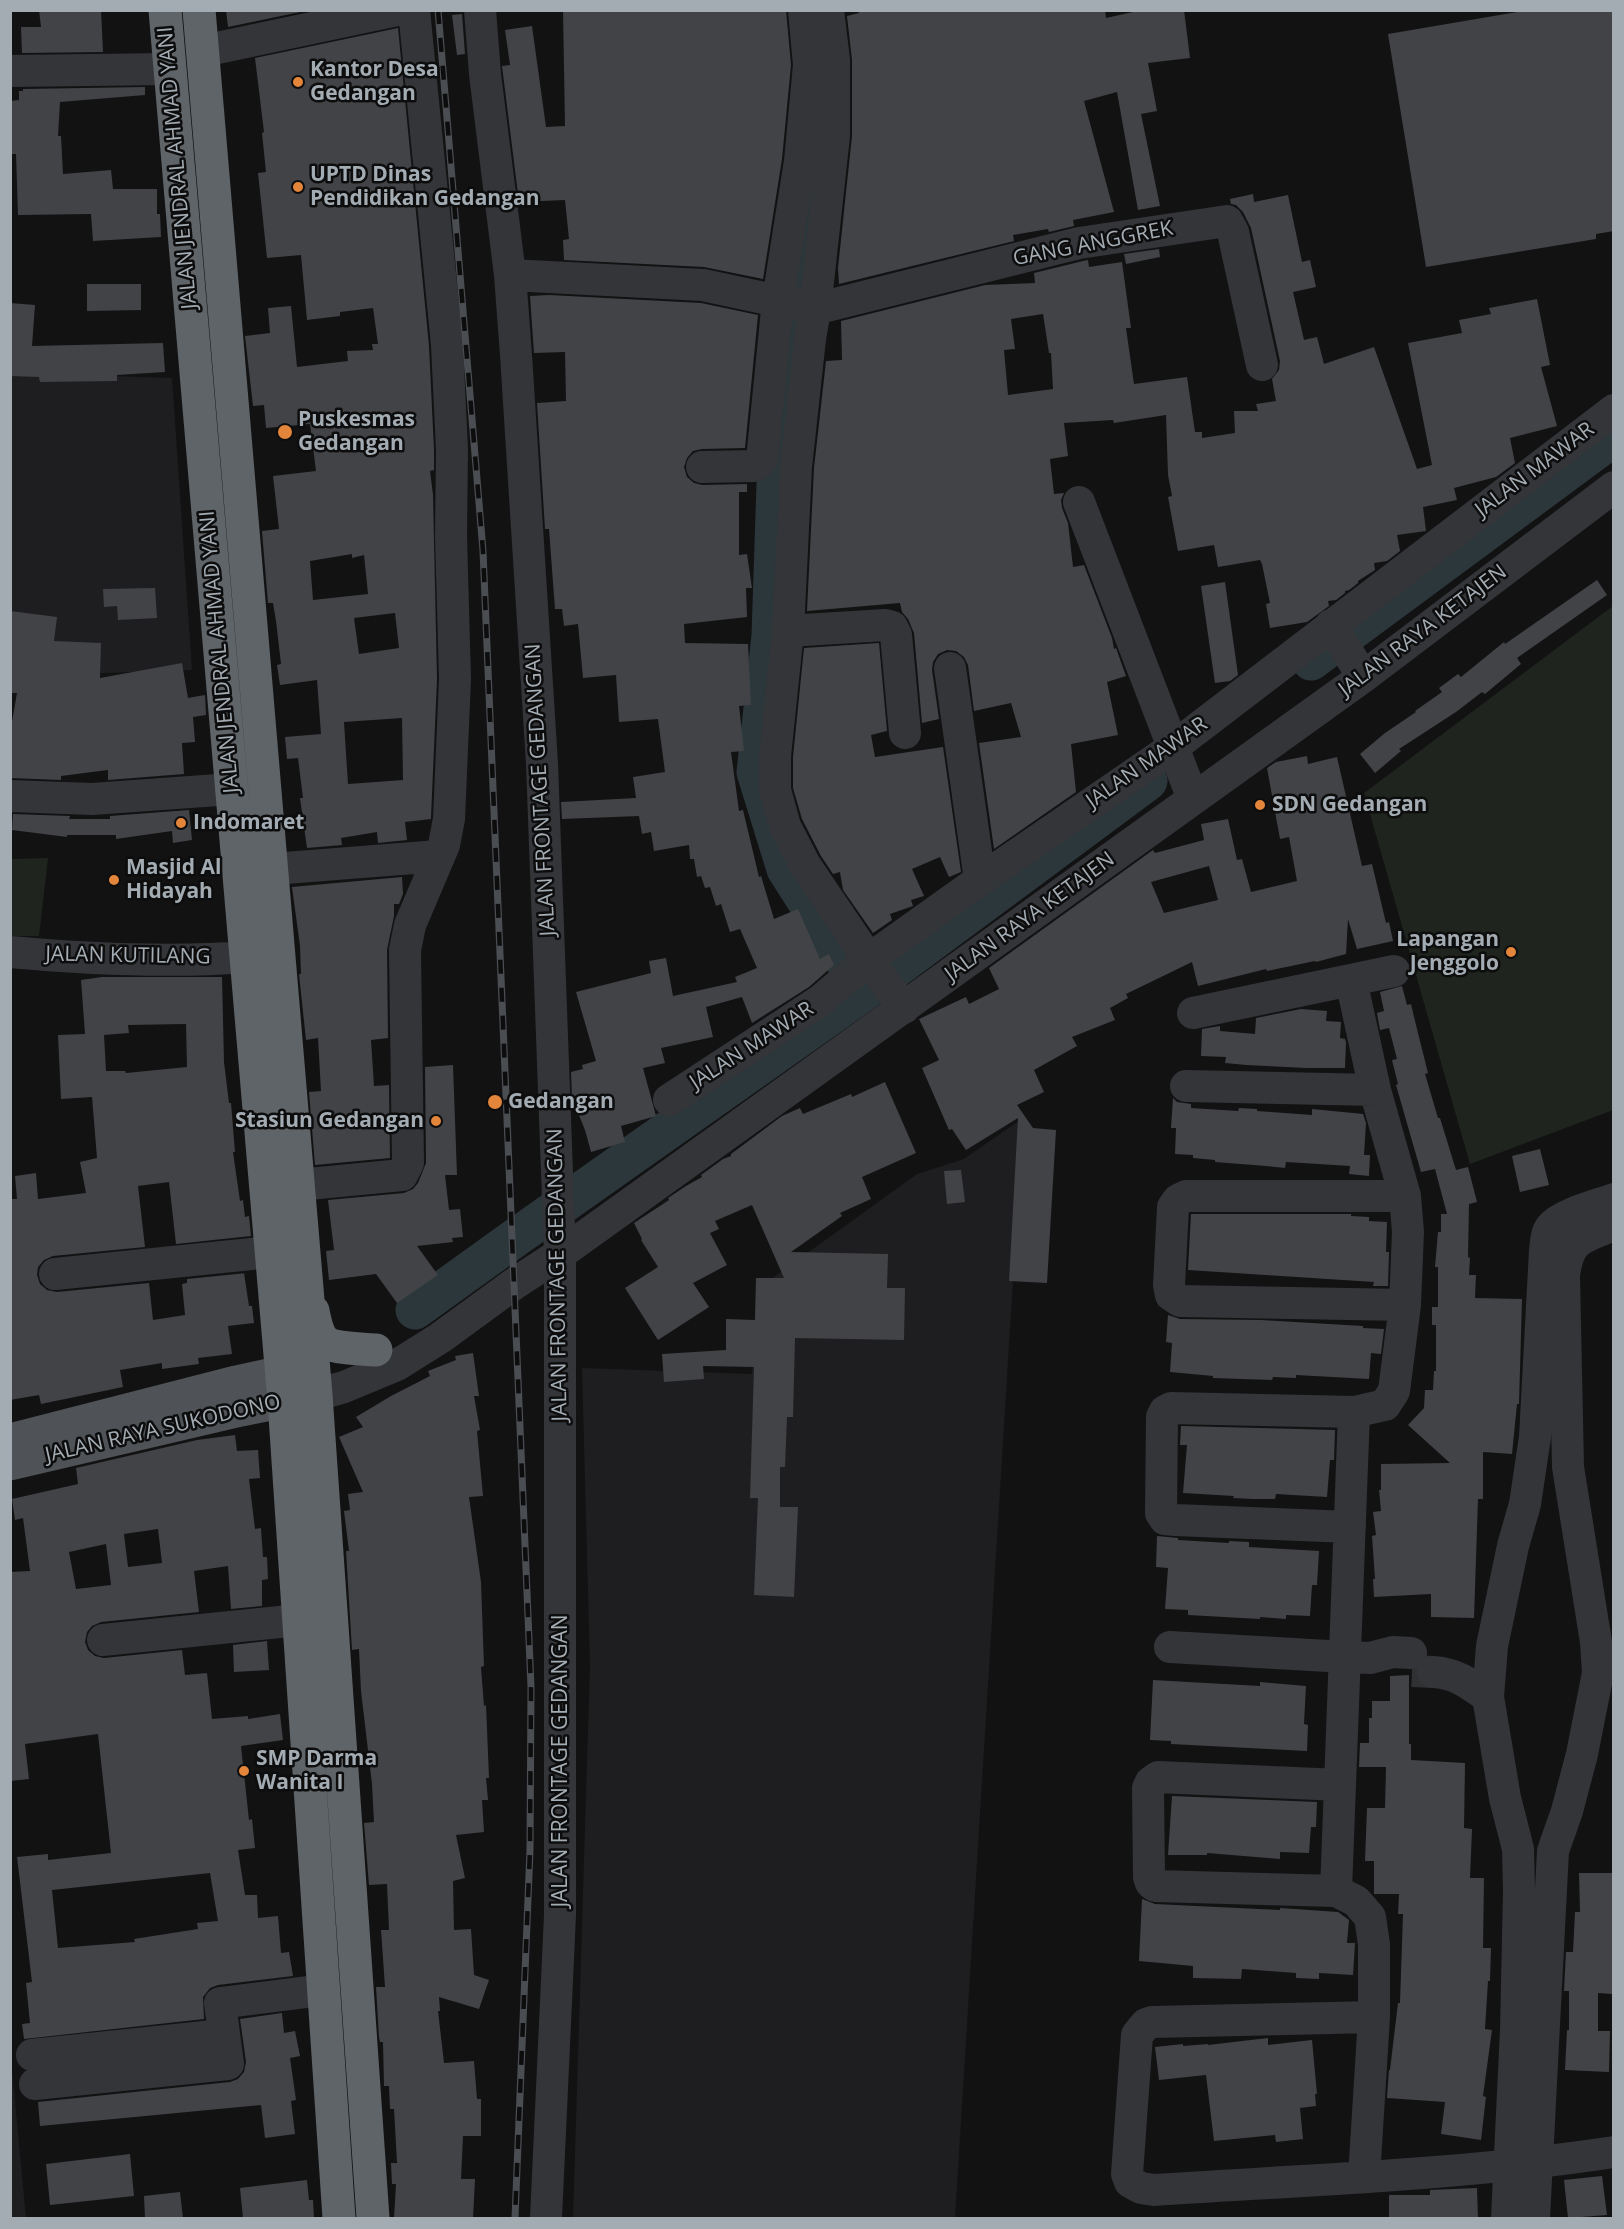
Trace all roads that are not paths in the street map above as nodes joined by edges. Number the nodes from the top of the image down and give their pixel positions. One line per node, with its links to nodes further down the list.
1 (165, 10): 9 (highway, JALAN JENDRAL AHMAD YANI)
2 (199, 10): 8 (highway, JALAN JENDRAL AHMAD YANI)
3 (397, 10): 8 (street)
4 (414, 10): 27 (street)
5 (480, 10): 11 (street, JALAN FRONTAGE GEDANGAN)
6 (804, 10): 12 (street)
7 (828, 10): 12 (street)
8 (203, 51): 28 (highway, JALAN JENDRAL AHMAD YANI)
9 (170, 69): 10 (street); 24 (highway, JALAN JENDRAL AHMAD YANI)
10 (10, 71)
11 (510, 275): 12 (street); 43 (street, JALAN FRONTAGE GEDANGAN)
12 (798, 305): 13 (street, GANG ANGGREK); 15 (street); 19 (street)
13 (1263, 365)
14 (1614, 410): 18 (street, JALAN MAWAR)
15 (702, 466)
16 (1614, 487): 21 (street, JALAN RAYA KETAJEN)
17 (1079, 502): 23 (street)
18 (1334, 629): 21 (street); 23 (street, JALAN MAWAR)
19 (788, 631): 22 (street); 34 (street)
20 (950, 668): 29 (street)
21 (1361, 672): 25 (street, JALAN RAYA KETAJEN)
22 (905, 733)
23 (1174, 753): 25 (street); 29 (street, JALAN MAWAR)
24 (232, 789): 26 (street); 31 (highway, JALAN JENDRAL AHMAD YANI)
25 (1191, 795): 34 (street, JALAN RAYA KETAJEN)
26 (10, 796)
27 (440, 856): 28 (street); 39 (street)
28 (272, 869): 39 (highway, JALAN JENDRAL AHMAD YANI)
29 (980, 880): 34 (street, JALAN MAWAR)
30 (10, 952): 31 (street, JALAN KUTILANG)
31 (246, 957): 44 (highway, JALAN JENDRAL AHMAD YANI)
32 (1394, 971): 33 (street)
33 (1351, 980): 35 (street); 37 (street)
34 (886, 985): 38 (street, JALAN MAWAR); 43 (street, JALAN RAYA KETAJEN)
35 (1193, 1013)
36 (1186, 1086): 37 (street)
37 (1375, 1090): 40 (street)
38 (669, 1100)
39 (298, 1185): 46 (highway, JALAN JENDRAL AHMAD YANI)
40 (1406, 1196): 47 (street); 47 (street)
41 (1614, 1199): 55 (street)
42 (1614, 1225): 56 (street)
43 (559, 1226): 48 (street, JALAN RAYA KETAJEN); 79 (street, JALAN FRONTAGE GEDANGAN)
44 (271, 1252): 45 (street); 51 (highway, JALAN JENDRAL AHMAD YANI)
45 (55, 1274)
46 (307, 1289): 49 (highway); 50 (highway, JALAN JENDRAL AHMAD YANI)
47 (1405, 1305): 52 (street)
48 (440, 1338): 49 (street, JALAN RAYA KETAJEN); 50 (street, JALAN RAYA KETAJEN)
49 (376, 1350): 50 (street, JALAN RAYA KETAJEN)
50 (315, 1380): 51 (main road, JALAN RAYA SUKODONO); 78 (highway, JALAN JENDRAL AHMAD YANI)
51 (282, 1387): 53 (main road, JALAN RAYA SUKODONO); 54 (main road, JALAN RAYA SUKODONO); 58 (highway, JALAN JENDRAL AHMAD YANI)
52 (1354, 1412): 57 (street); 57 (street)
53 (10, 1440)
54 (10, 1464)
55 (1525, 1504): 56 (street); 60 (street)
56 (1572, 1504): 64 (street)
57 (1350, 1527): 62 (street)
58 (298, 1620): 59 (street); 70 (highway, JALAN JENDRAL AHMAD YANI)
59 (103, 1640)
60 (1492, 1646): 63 (street); 65 (street)
61 (1170, 1647): 62 (street)
62 (1358, 1658): 63 (street); 66 (street)
63 (1422, 1662): 65 (street)
64 (1606, 1673): 68 (street)
65 (1488, 1697): 67 (street)
66 (1340, 1785): 69 (street); 69 (street)
67 (1518, 1849): 68 (street); 72 (street)
68 (1553, 1851): 72 (street)
69 (1336, 1891): 71 (street)
70 (323, 1990): 73 (street); 77 (highway, JALAN JENDRAL AHMAD YANI)
71 (1374, 2017): 76 (street); 76 (street)
72 (1529, 2031): 75 (street)
73 (34, 2070)
74 (1614, 2152): 75 (street)
75 (1524, 2164): 76 (street); 80 (street); 81 (street)
76 (1364, 2177)
77 (339, 2218)
78 (374, 2218)
79 (546, 2218)
80 (1508, 2218)
81 (1534, 2218)

